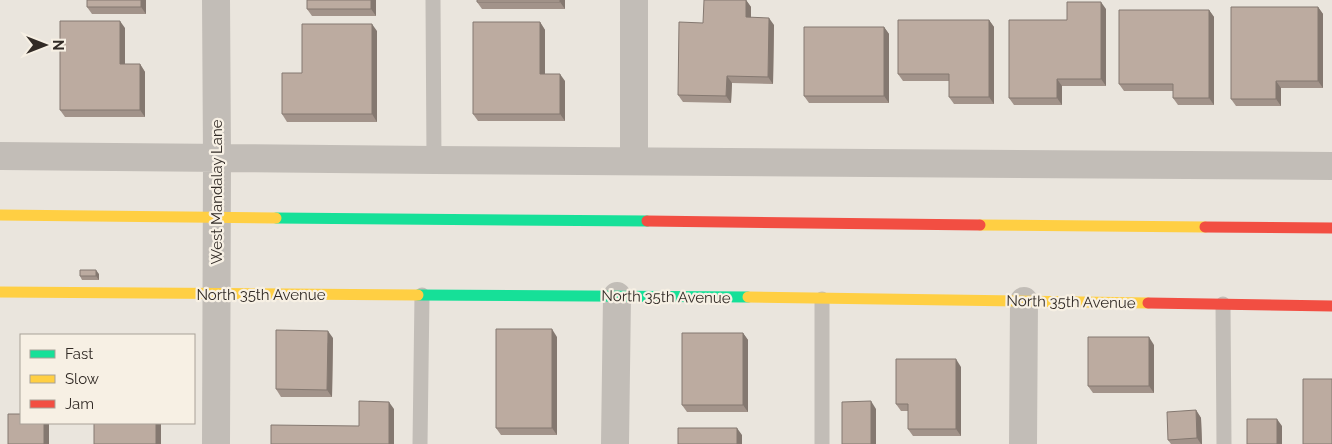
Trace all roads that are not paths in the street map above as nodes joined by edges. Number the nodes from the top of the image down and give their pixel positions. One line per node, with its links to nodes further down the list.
1 (216, 0): 5 (street, West Mandalay Lane)
2 (433, 0): 6 (lane)
3 (634, 0): 7 (street)
4 (0, 156): 5 (street)
5 (217, 158): 6 (street); 10 (street, West Mandalay Lane)
6 (434, 160): 7 (street)
7 (634, 160): 8 (street)
8 (1332, 166)
9 (0, 215): 10 (street)
10 (216, 218): 11 (street); 13 (street, West Mandalay Lane)
11 (1332, 228)
12 (0, 292): 13 (street, North 35th Avenue)
13 (216, 295): 14 (street, North 35th Avenue); 20 (street, West Mandalay Lane)
14 (422, 295): 15 (street, North 35th Avenue); 21 (lane)
15 (617, 296): 16 (street, North 35th Avenue); 22 (street)
16 (822, 299): 17 (street, North 35th Avenue); 23 (lane)
17 (1024, 301): 18 (street, North 35th Avenue); 24 (street)
18 (1223, 304): 19 (street, North 35th Avenue); 25 (lane)
19 (1332, 306)
20 (216, 444)
21 (420, 444)
22 (615, 444)
23 (822, 444)
24 (1024, 444)
25 (1224, 444)

